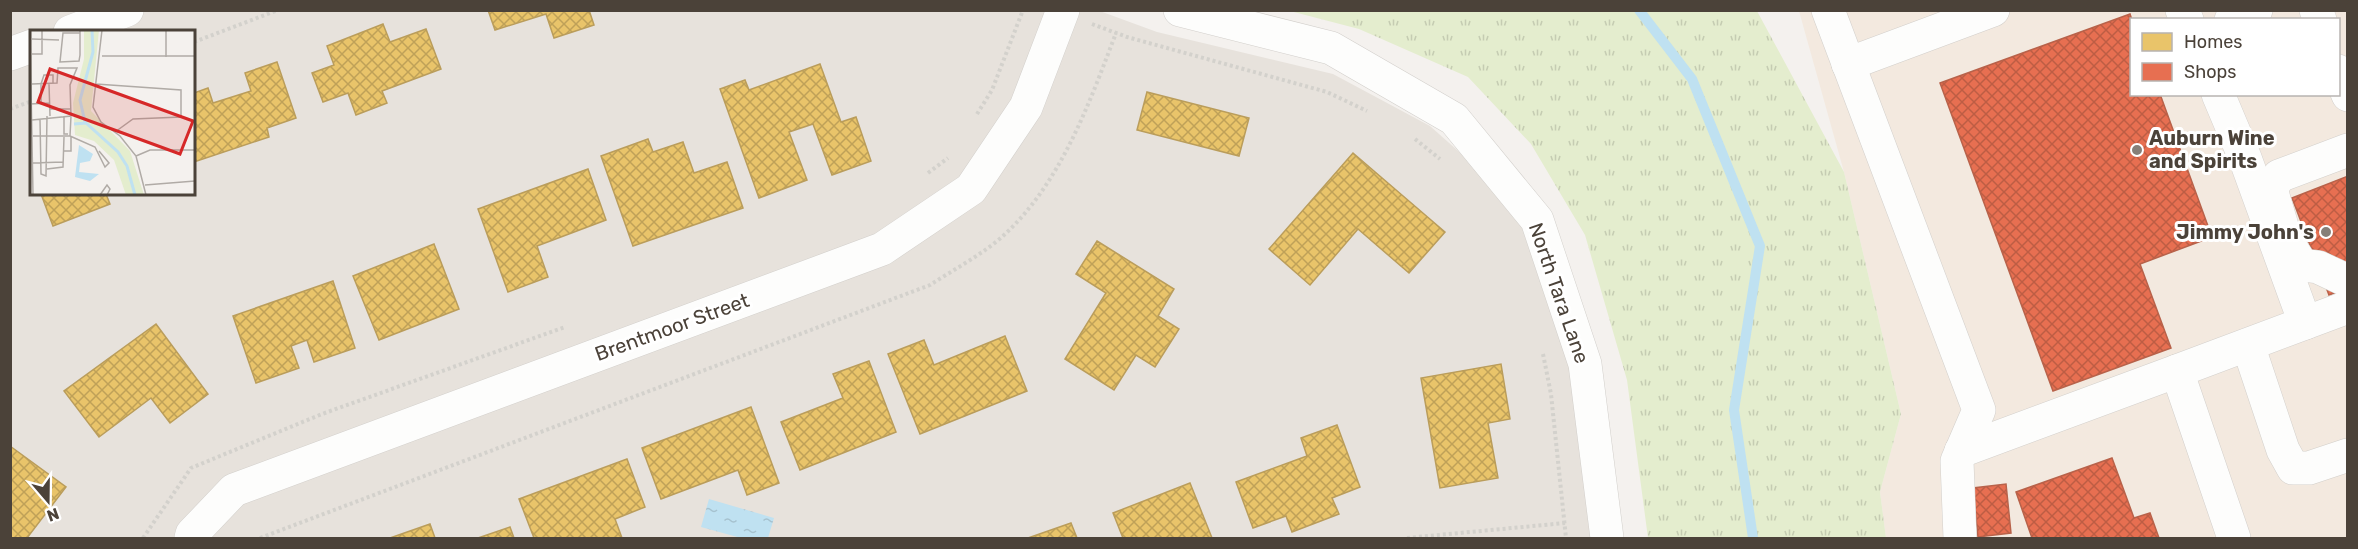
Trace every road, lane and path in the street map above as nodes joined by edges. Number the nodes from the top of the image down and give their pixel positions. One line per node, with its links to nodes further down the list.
1 (127, 10): 10 (street)
2 (278, 10): 11 (path)
3 (1023, 10): 21 (path)
4 (1180, 10): 41 (street, North Tara Lane)
5 (1828, 10): 14 (street)
6 (1993, 10): 14 (street)
7 (2256, 10): 9 (street)
8 (1062, 11): 20 (path); 38 (street, Brentmoor Street)
9 (2236, 18)
10 (75, 30)
11 (195, 42)
12 (30, 47): 13 (street)
13 (10, 54)
14 (1848, 64): 34 (street)
15 (2340, 76): 16 (street)
16 (2348, 95)
17 (2219, 96): 29 (street)
18 (30, 102): 19 (path)
19 (10, 109)
20 (1370, 113)
21 (974, 119)
22 (1411, 135): 25 (path)
23 (2348, 150): 27 (street)
24 (948, 158): 26 (path)
25 (1446, 164)
26 (923, 178)
27 (2348, 281)
28 (2348, 307): 29 (street)
29 (2305, 323): 32 (street)
30 (568, 326): 37 (path)
31 (1541, 343): 36 (path)
32 (2248, 345): 33 (street); 35 (street)
33 (2177, 371): 34 (street); 43 (street)
34 (1961, 451): 42 (street)
35 (2348, 454)
36 (1565, 523): 39 (path); 40 (path)
37 (143, 538)
38 (191, 538)
39 (1407, 538)
40 (1566, 538)
41 (1607, 538)
42 (1960, 538)
43 (2234, 538)

